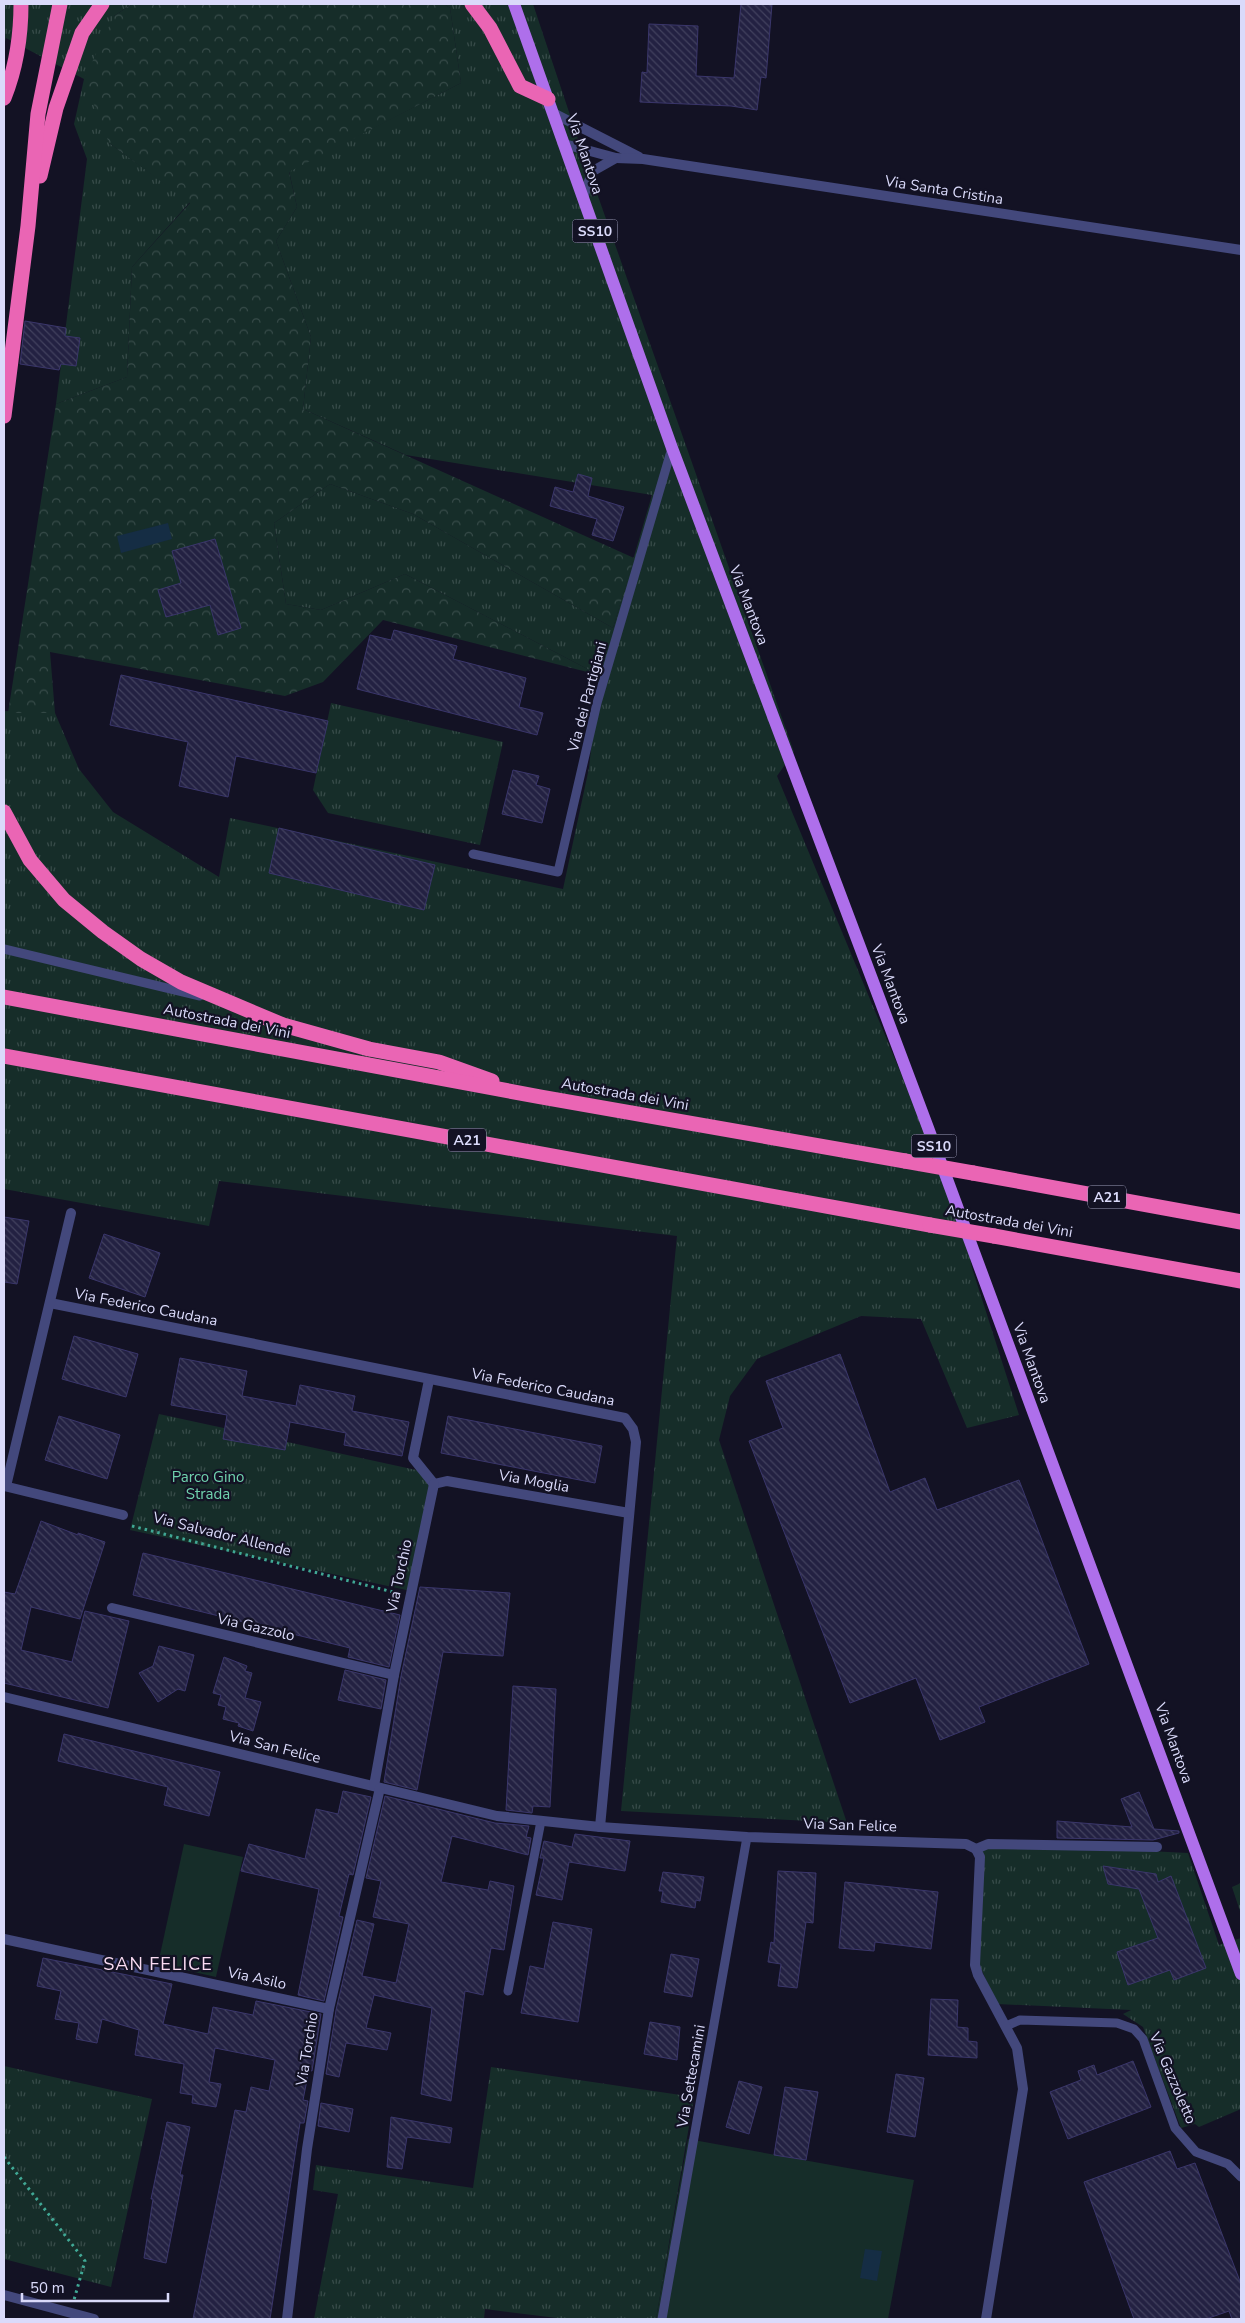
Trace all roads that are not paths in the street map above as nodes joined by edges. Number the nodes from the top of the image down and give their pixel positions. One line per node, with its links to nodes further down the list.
1 (21, 4): 6 (highway)
2 (60, 4): 12 (highway)
3 (102, 4): 12 (highway)
4 (472, 4): 7 (highway)
5 (514, 4): 7 (main road, Via Mantova / SS10)
6 (4, 98)
7 (551, 106): 8 (main road, Via Mantova / SS10); 10 (street, Via Santa Cristina)
8 (564, 144): 9 (street, Via Santa Cristina); 11 (main road, Via Mantova / SS10)
9 (616, 158): 10 (street, Via Santa Cristina); 11 (street)
10 (643, 159): 13 (street, Via Santa Cristina)
11 (583, 197): 15 (main road, Via Mantova / SS10)
12 (28, 226): 14 (highway)
13 (1241, 250)
14 (4, 416)
15 (672, 448): 17 (lane, Via dei Partigiani); 42 (main road, Via Mantova / SS10)
16 (4, 812): 20 (highway)
17 (473, 854)
18 (4, 948): 20 (lane)
19 (4, 997): 22 (highway, Autostrada dei Vini / A21)
20 (231, 1004): 22 (highway)
21 (4, 1056): 25 (highway, Autostrada dei Vini / A21, bridge)
22 (541, 1098): 24 (highway, Autostrada dei Vini / A21, bridge)
23 (70, 1213): 26 (street, Via Federico Caudana)
24 (1241, 1222)
25 (1241, 1281)
26 (50, 1303): 27 (street, Via Federico Caudana); 29 (street, Via Federico Caudana)
27 (429, 1380): 28 (street); 30 (street, Via Federico Caudana)
28 (434, 1484): 30 (street, Via Moglia); 33 (street, Via Torchio)
29 (5, 1486): 31 (street)
30 (629, 1513): 37 (street, Via Federico Caudana)
31 (123, 1514)
32 (112, 1608): 33 (street, Via Gazzolo)
33 (394, 1675): 35 (street, Via Torchio)
34 (4, 1697): 35 (street, Via San Felice)
35 (377, 1787): 36 (street, Via San Felice); 44 (street, Via Torchio)
36 (541, 1821): 37 (street, Via San Felice); 43 (lane)
37 (600, 1827): 38 (street, Via San Felice)
38 (747, 1837): 40 (street, Via San Felice); 50 (lane, Via Settecamini)
39 (1157, 1848): 40 (street, Via San Felice)
40 (976, 1849): 45 (street)
41 (4, 1939): 44 (street, Via Asilo)
42 (1241, 1974)
43 (508, 1991)
44 (329, 2009): 49 (street, Via Torchio)
45 (1006, 2026): 46 (lane, Via Gazzoletto); 51 (street)
46 (1241, 2177)
47 (4, 2295): 48 (street)
48 (94, 2319)
49 (287, 2319)
50 (662, 2319)
51 (986, 2319)

